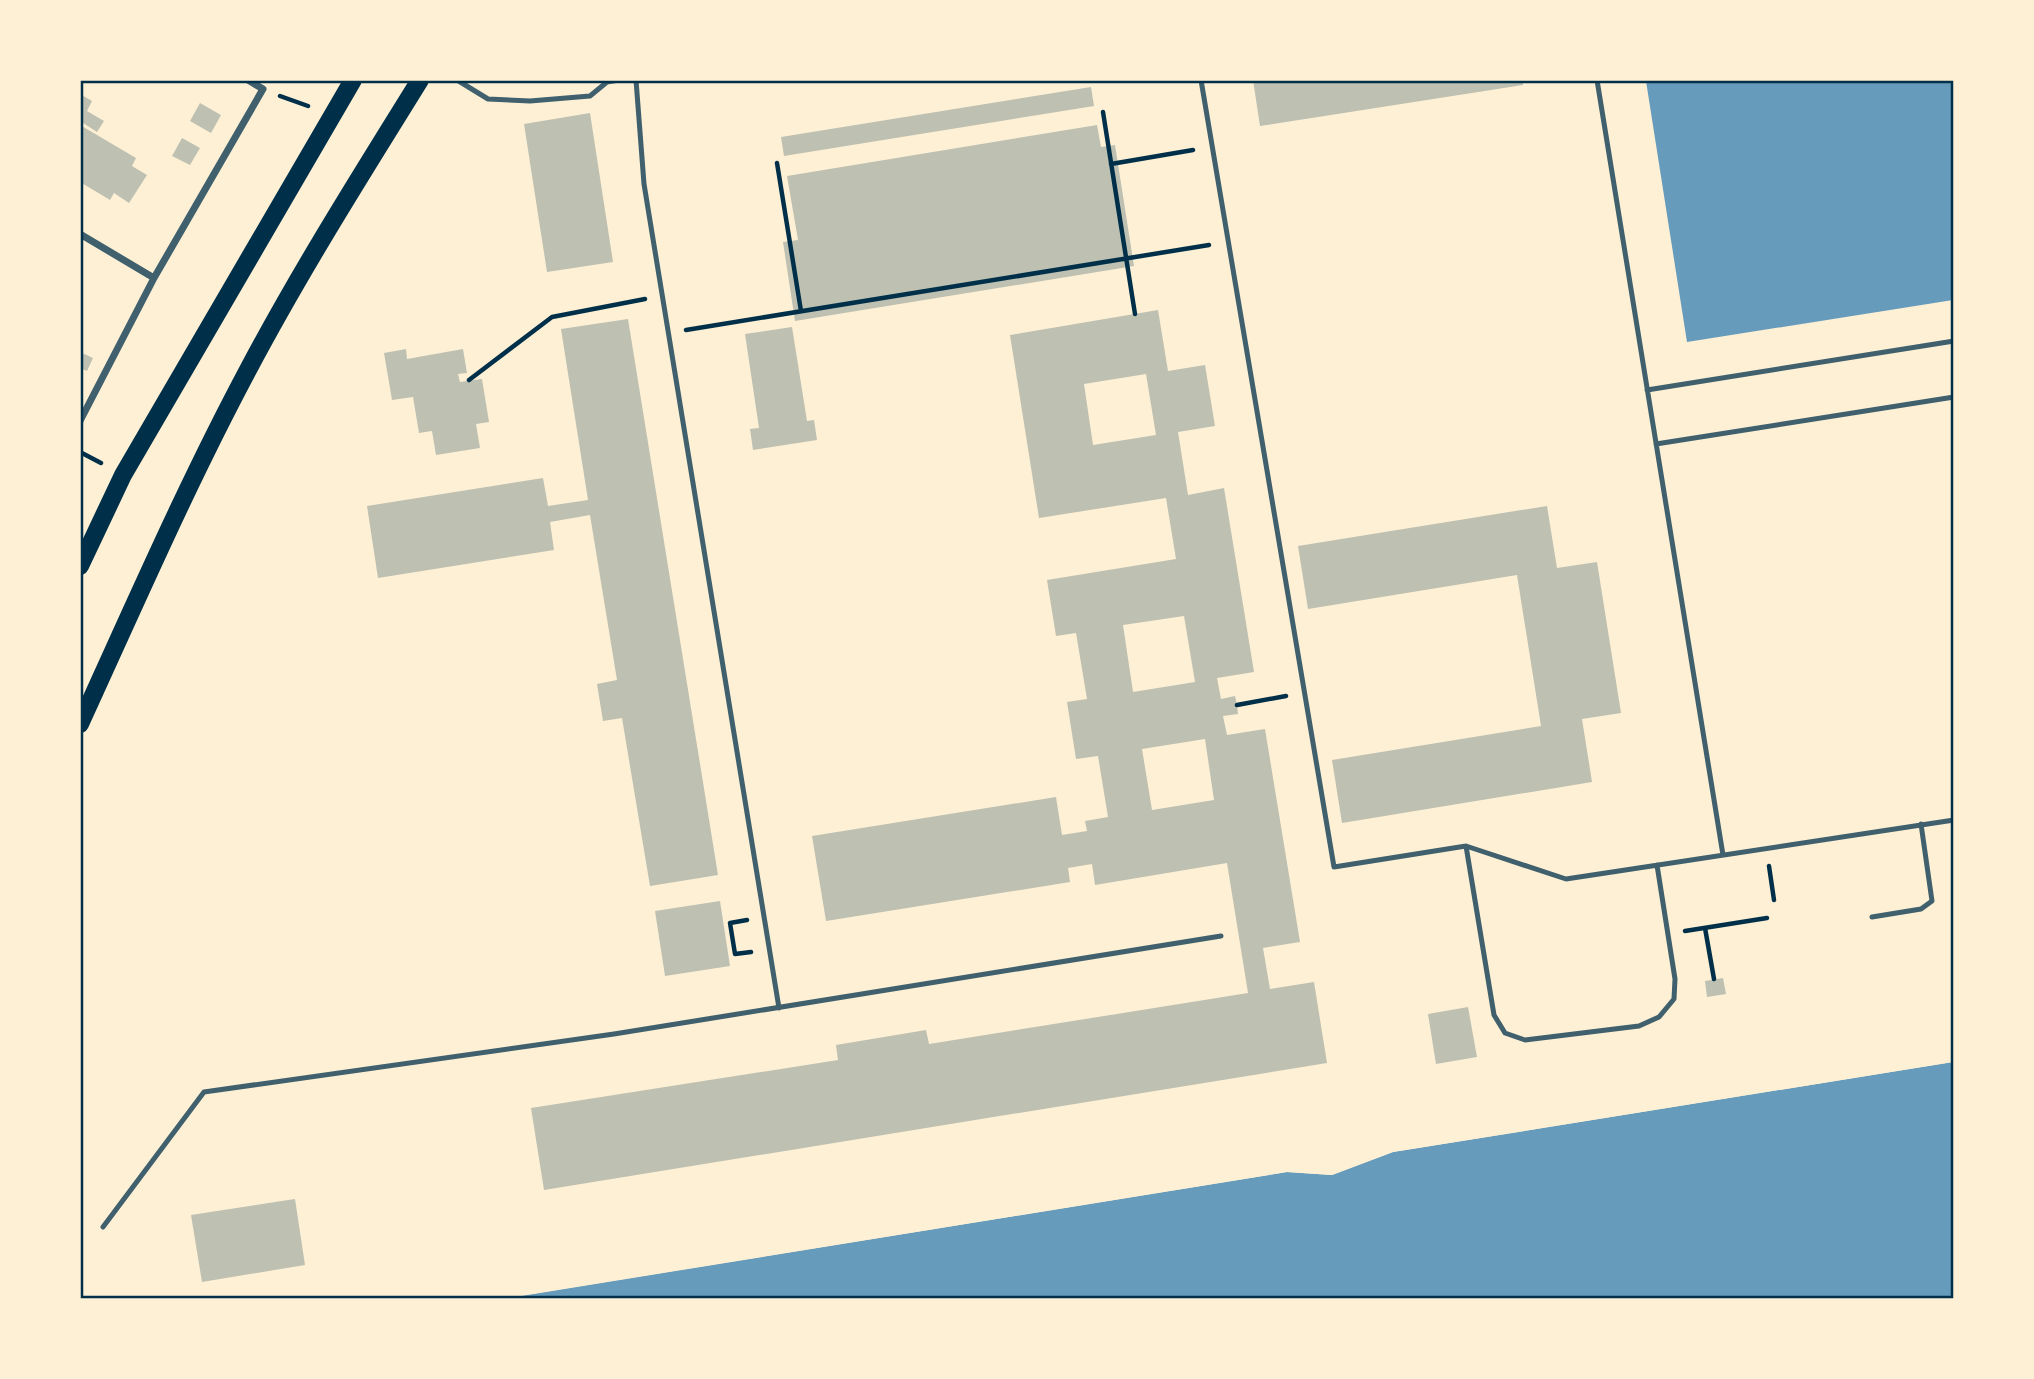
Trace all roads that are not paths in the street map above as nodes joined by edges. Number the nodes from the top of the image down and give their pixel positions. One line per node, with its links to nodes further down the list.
1 (248, 80): 11 (street)
2 (353, 80): 17 (main road)
3 (420, 80): 18 (main road)
4 (457, 80): 9 (lane)
5 (619, 80): 9 (lane)
6 (636, 80): 26 (lane)
7 (1201, 80): 21 (lane)
8 (1597, 80): 13 (lane)
9 (604, 81)
10 (80, 234): 11 (street)
11 (154, 278): 15 (street)
12 (1954, 341): 13 (lane)
13 (1647, 390): 16 (lane)
14 (1954, 397): 16 (lane)
15 (80, 421)
16 (1656, 444): 22 (lane)
17 (80, 566)
18 (80, 724)
19 (1954, 820): 20 (lane)
20 (1921, 824): 22 (lane); 24 (lane)
21 (1466, 846): 23 (lane); 23 (lane)
22 (1723, 855): 23 (lane)
23 (1657, 865)
24 (1872, 917)
25 (1221, 936): 26 (lane)
26 (779, 1008): 27 (lane)
27 (103, 1227)

